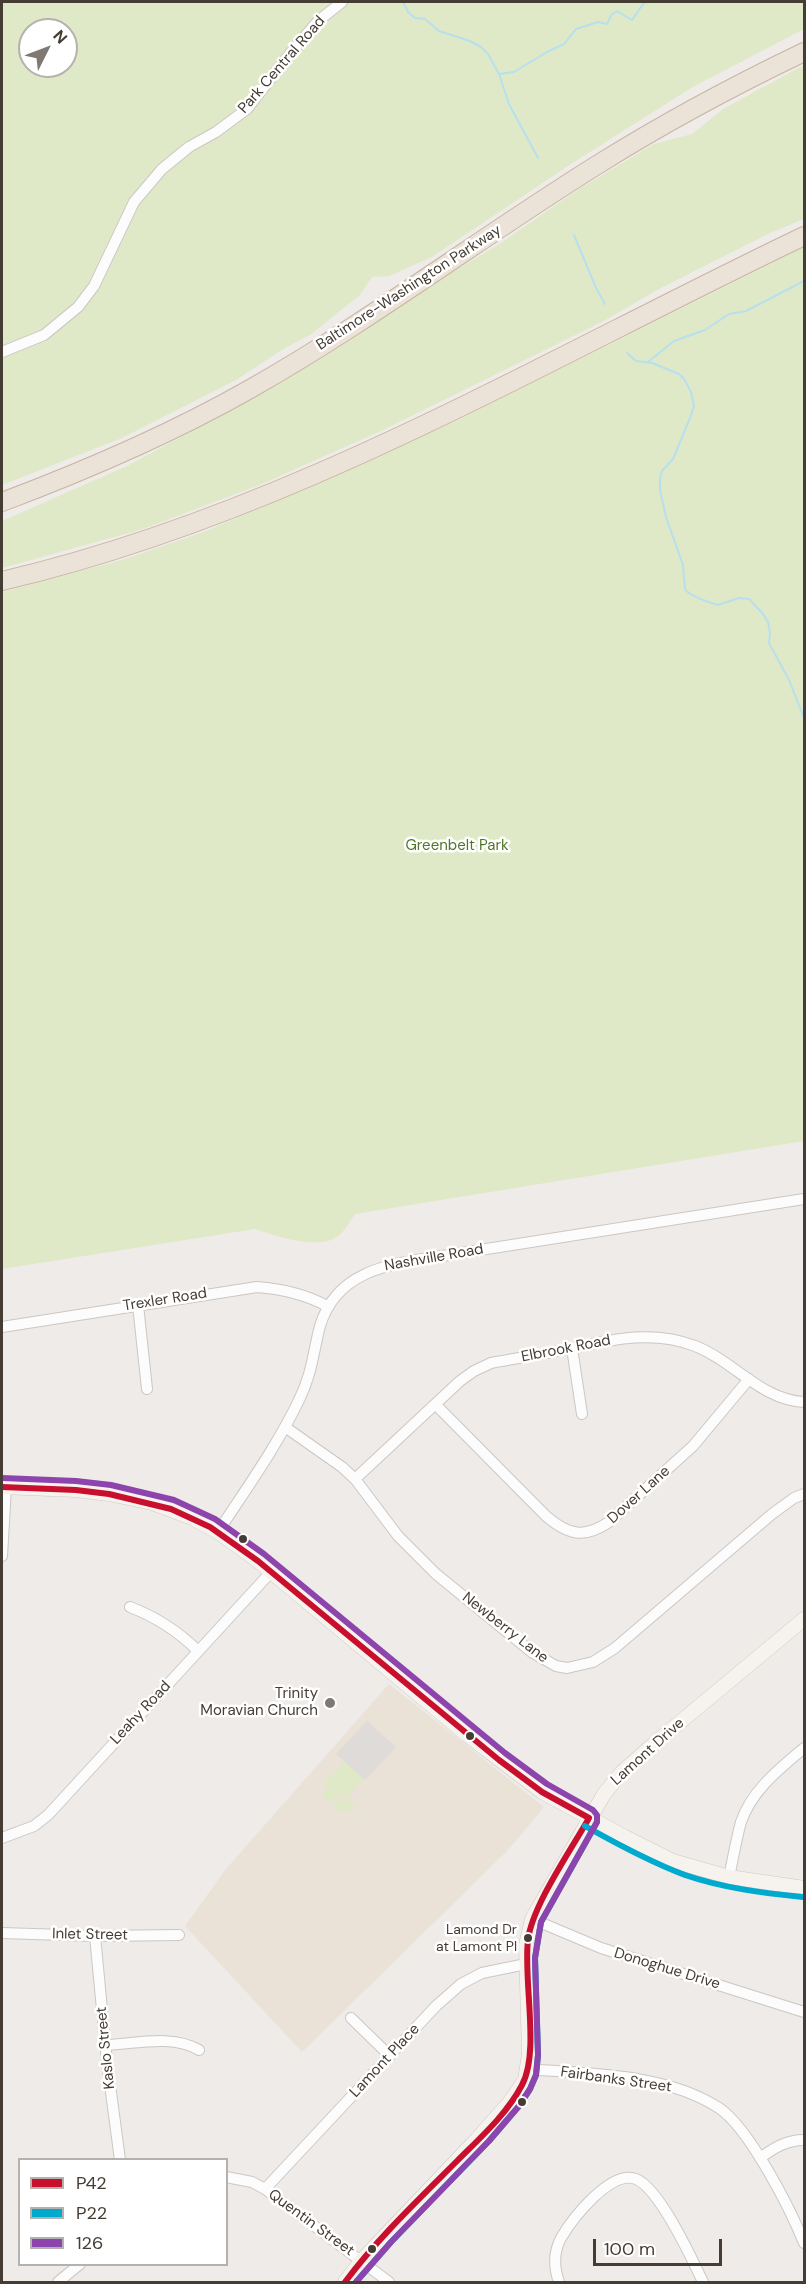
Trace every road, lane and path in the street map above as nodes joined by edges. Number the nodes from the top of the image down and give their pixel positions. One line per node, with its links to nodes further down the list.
1 (342, 2): 4 (street, Park Central Road)
2 (804, 52): 5 (highway, Baltimore-Washington Parkway)
3 (804, 236): 6 (highway)
4 (2, 352)
5 (2, 502)
6 (2, 581)
7 (804, 1199): 9 (street, Nashville Road)
8 (138, 1305): 9 (street, Trexler Road); 10 (street, Trexler Road); 13 (street)
9 (327, 1306): 17 (street, Nashville Road)
10 (2, 1327)
11 (572, 1348): 12 (street, Elbrook Road); 15 (street, Elbrook Road); 16 (street)
12 (748, 1379): 14 (street, Elbrook Road); 15 (street, Dover Lane)
13 (147, 1389)
14 (804, 1402)
15 (436, 1404): 18 (street, Elbrook Road)
16 (582, 1414)
17 (285, 1427): 18 (street, Newberry Lane); 21 (street, Nashville Road)
18 (355, 1479): 20 (street, Newberry Lane)
19 (4, 1487): 21 (main road); 22 (street)
20 (804, 1494)
21 (218, 1532): 23 (main road)
22 (2, 1556)
23 (270, 1572): 26 (street, Leahy Road); 28 (main road)
24 (130, 1607): 26 (street)
25 (804, 1618): 28 (main road, Lamont Drive)
26 (198, 1652): 29 (street, Leahy Road)
27 (804, 1748): 30 (street)
28 (589, 1818): 30 (main road); 32 (main road, Lamont Drive)
29 (2, 1838)
30 (729, 1877): 31 (main road)
31 (804, 1888)
32 (532, 1919): 36 (main road, Lamont Drive); 37 (street, Donoghue Drive)
33 (2, 1933): 35 (street, Inlet Street)
34 (179, 1935): 35 (street, Inlet Street)
35 (95, 1936): 39 (street, Kaslo Street)
36 (526, 1964): 41 (street, Lamont Place); 42 (main road, Lamont Drive)
37 (804, 2013)
38 (351, 2018): 41 (street)
39 (105, 2045): 40 (street); 44 (street, Kaslo Street)
40 (199, 2050)
41 (390, 2056): 47 (street, Lamont Place)
42 (527, 2069): 45 (street, Fairbanks Street); 49 (main road, Lamont Drive)
43 (804, 2140): 45 (street)
44 (120, 2158)
45 (760, 2158): 48 (street, Fairbanks Street)
46 (228, 2177): 47 (street, Quentin Street)
47 (265, 2189): 49 (street, Quentin Street)
48 (804, 2243)
49 (361, 2260): 52 (main road, Lamont Drive); 53 (street, Quentin Street)
50 (79, 2266): 51 (street)
51 (66, 2280)
52 (345, 2283)
53 (389, 2283)
54 (559, 2283): 55 (street)
55 (703, 2283)

